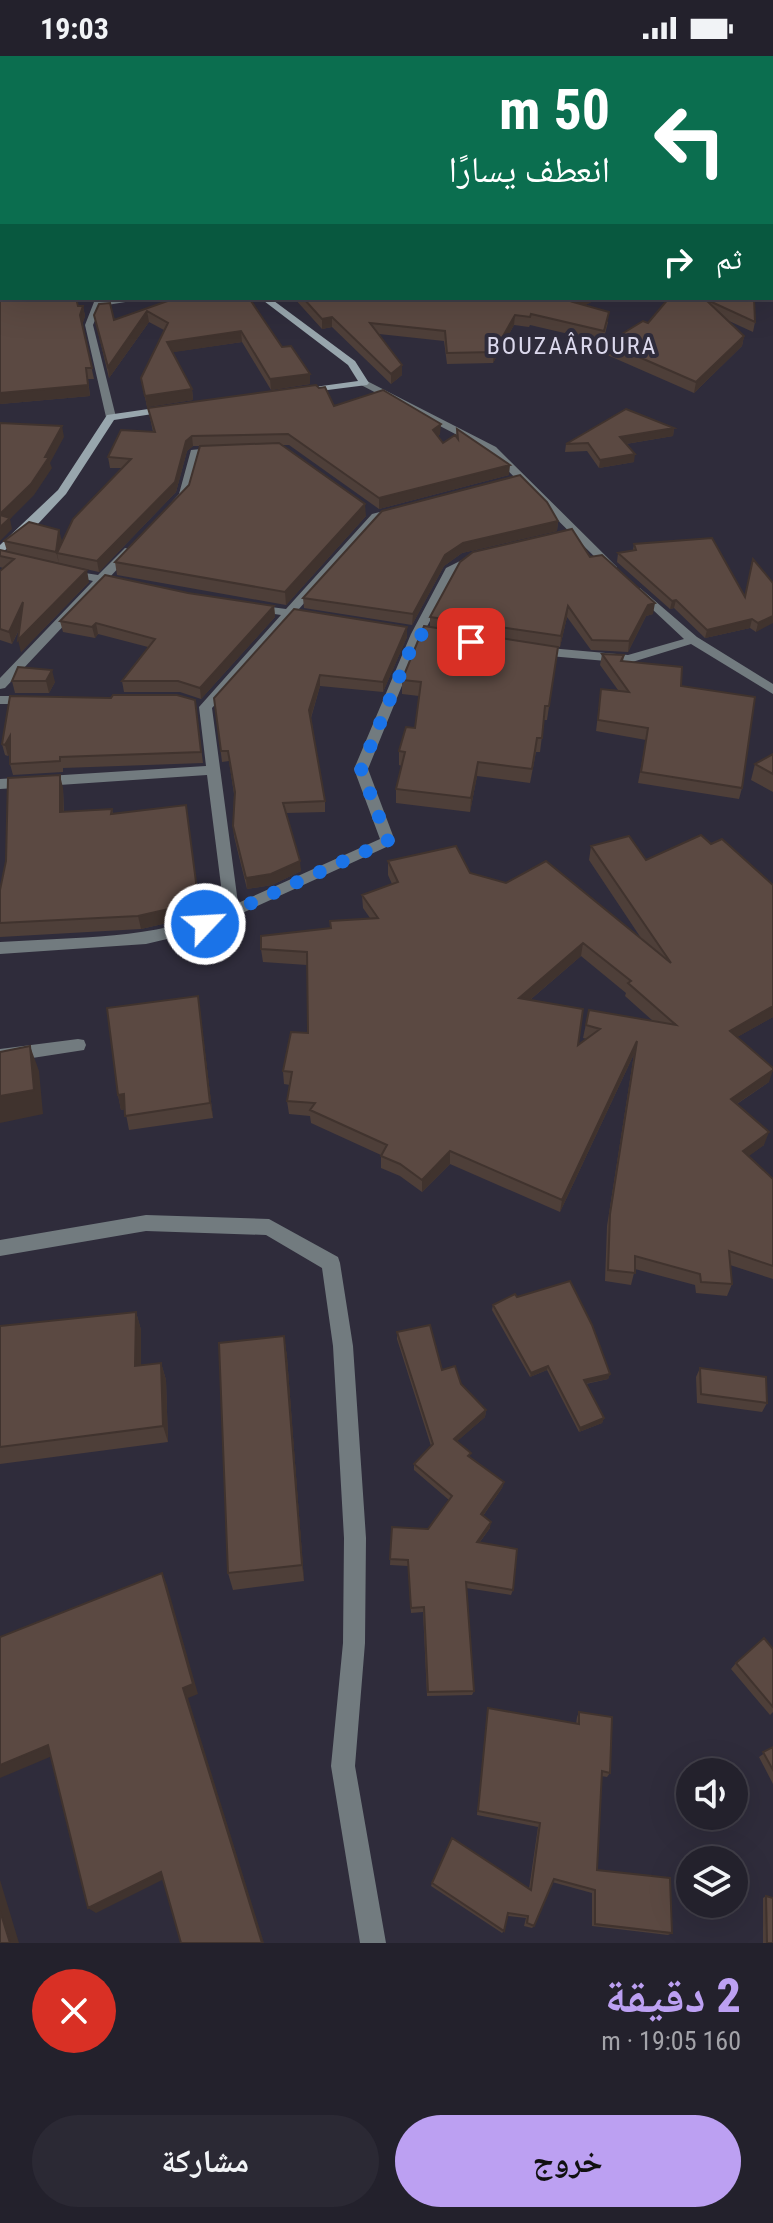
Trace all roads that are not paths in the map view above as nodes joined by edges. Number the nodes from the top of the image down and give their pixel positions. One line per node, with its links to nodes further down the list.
1 (267, 300): 3 (street)
2 (96, 301): 6 (street)
3 (364, 383): 4 (street); 8 (street)
4 (301, 391)
5 (174, 408): 6 (street)
6 (111, 417): 15 (street)
7 (240, 449): 12 (street)
8 (521, 479): 9 (street); 25 (street)
9 (507, 483)
10 (365, 508): 13 (street)
11 (405, 509): 13 (street)
12 (163, 516)
13 (376, 516): 23 (street)
14 (142, 538): 20 (street)
15 (0, 551)
16 (494, 552): 33 (street)
17 (0, 557): 18 (street)
18 (14, 560)
19 (57, 570): 20 (street)
20 (100, 580): 21 (street); 27 (street)
21 (130, 585)
22 (233, 604): 23 (street)
23 (290, 613): 24 (street); 31 (street)
24 (318, 617)
25 (693, 640): 26 (street); 28 (street)
26 (520, 649)
27 (0, 685)
28 (773, 690)
29 (0, 700): 30 (street)
30 (45, 700)
31 (213, 770): 32 (street); 33 (street)
32 (0, 784)
33 (232, 912): 34 (street)
34 (0, 948)
35 (78, 1045): 36 (street)
36 (0, 1056)
37 (0, 1248): 38 (street)
38 (373, 1943)

